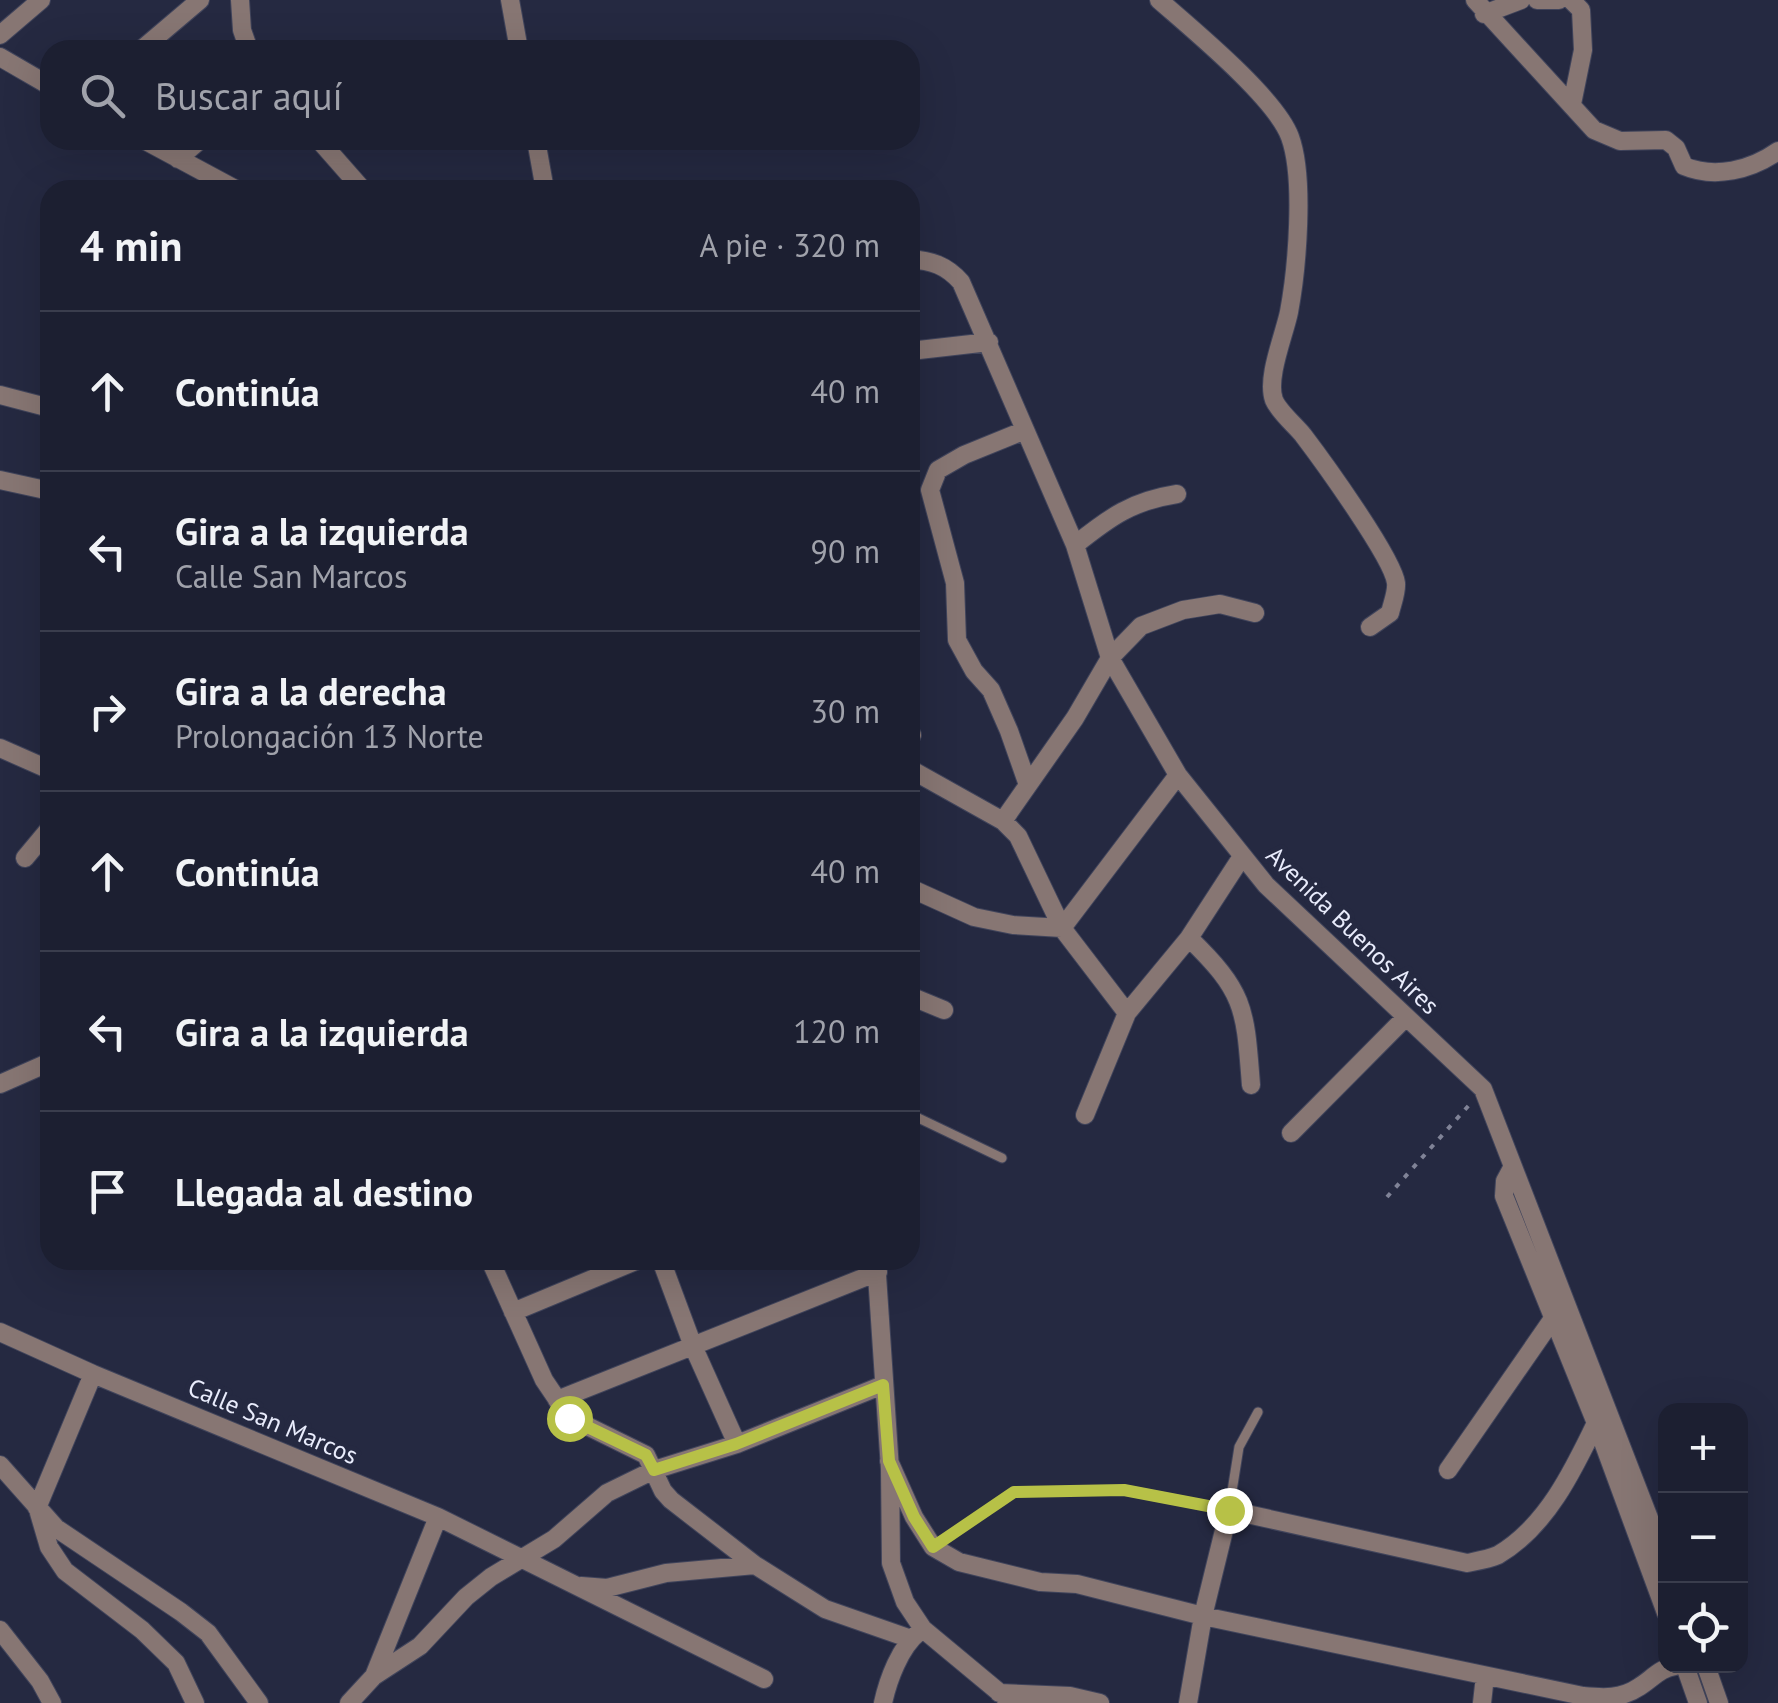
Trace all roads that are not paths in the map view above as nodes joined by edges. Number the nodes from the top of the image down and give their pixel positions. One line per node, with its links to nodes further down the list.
1 (40, 0): 11 (street)
2 (200, 0): 12 (street)
3 (240, 0): 13 (street)
4 (510, 0): 14 (street)
5 (1158, 0): 38 (street)
6 (1520, 0): 10 (street)
7 (1536, 0): 8 (street)
8 (1559, 0)
9 (1571, 0): 17 (street)
10 (1480, 7): 17 (street)
11 (0, 35)
12 (153, 40)
13 (246, 40)
14 (517, 40)
15 (0, 57): 16 (street)
16 (40, 80)
17 (1572, 104): 22 (street)
18 (162, 150): 23 (street)
19 (188, 150): 23 (street)
20 (328, 150): 25 (street)
21 (538, 150): 26 (street)
22 (1778, 151)
23 (178, 159): 24 (street)
24 (218, 180)
25 (354, 180)
26 (543, 180)
27 (920, 260): 28 (street, Avenida Buenos Aires)
28 (989, 342): 29 (street); 32 (street, Avenida Buenos Aires)
29 (920, 351)
30 (0, 395): 31 (street)
31 (40, 405)
32 (1024, 431): 36 (street, Avenida Buenos Aires); 44 (street)
33 (0, 480): 34 (street)
34 (40, 489)
35 (1178, 494): 36 (street)
36 (1075, 545): 39 (street, Avenida Buenos Aires)
37 (1255, 613): 39 (street)
38 (1370, 627)
39 (1110, 658): 43 (street, Avenida Buenos Aires); 44 (street)
40 (0, 748): 41 (street)
41 (40, 766)
42 (920, 775): 45 (street)
43 (1178, 775): 48 (street, Avenida Buenos Aires); 50 (street)
44 (1028, 786): 45 (street)
45 (1004, 821): 50 (street)
46 (40, 840): 47 (street)
47 (25, 858)
48 (1241, 858): 51 (street); 55 (street, Avenida Buenos Aires)
49 (920, 893): 50 (street)
50 (1062, 928): 54 (street)
51 (1189, 938): 54 (street); 58 (street)
52 (920, 1000): 53 (street)
53 (944, 1010)
54 (1127, 1013): 59 (street)
55 (1406, 1017): 61 (street); 63 (street, Avenida Buenos Aires)
56 (40, 1066): 57 (street)
57 (0, 1084)
58 (1250, 1086)
59 (1085, 1115)
60 (920, 1119): 62 (lane)
61 (1291, 1133)
62 (1002, 1158)
63 (1512, 1168): 70 (street, Avenida Buenos Aires); 71 (street, Avenida Buenos Aires)
64 (494, 1270): 69 (street)
65 (614, 1270): 69 (street)
66 (665, 1270): 73 (street)
67 (868, 1270): 73 (street)
68 (877, 1270): 75 (street)
69 (513, 1312): 76 (street)
70 (1571, 1314): 71 (street); 88 (street, Avenida Buenos Aires)
71 (1552, 1320): 78 (street, Avenida Buenos Aires); 83 (street)
72 (0, 1332): 74 (street, Calle San Marcos)
73 (693, 1346): 76 (street); 79 (street)
74 (93, 1374): 85 (street); 87 (street, Calle San Marcos)
75 (883, 1385): 79 (street); 80 (street)
76 (557, 1400): 82 (street)
77 (1258, 1412): 86 (lane)
78 (1596, 1423): 86 (street); 92 (street, Avenida Buenos Aires)
79 (736, 1444): 82 (street)
80 (889, 1461): 93 (street); 95 (street)
81 (0, 1465): 85 (street)
82 (654, 1470): 89 (street); 90 (street)
83 (1448, 1470)
84 (1124, 1490): 86 (lane)
85 (37, 1508): 104 (street); 105 (street)
86 (1229, 1510): 93 (street)
87 (438, 1517): 89 (street, Calle San Marcos); 99 (street)
88 (1658, 1541)
89 (527, 1558): 91 (street, Calle San Marcos); 99 (street)
90 (756, 1565): 91 (street); 95 (street)
91 (570, 1585): 101 (street, Calle San Marcos)
92 (1658, 1591)
93 (1203, 1616): 100 (street); 109 (street)
94 (0, 1630): 103 (street)
95 (917, 1634): 102 (street); 107 (street)
96 (1658, 1672): 100 (street)
97 (1687, 1673): 111 (street)
98 (1708, 1673): 112 (street)
99 (374, 1676): 106 (street)
100 (1485, 1676): 110 (street)
101 (764, 1678)
102 (1006, 1698): 108 (street)
103 (52, 1703)
104 (195, 1703)
105 (258, 1703)
106 (349, 1703)
107 (882, 1703)
108 (1100, 1703)
109 (1188, 1703)
110 (1482, 1703)
111 (1698, 1703)
112 (1719, 1703)

